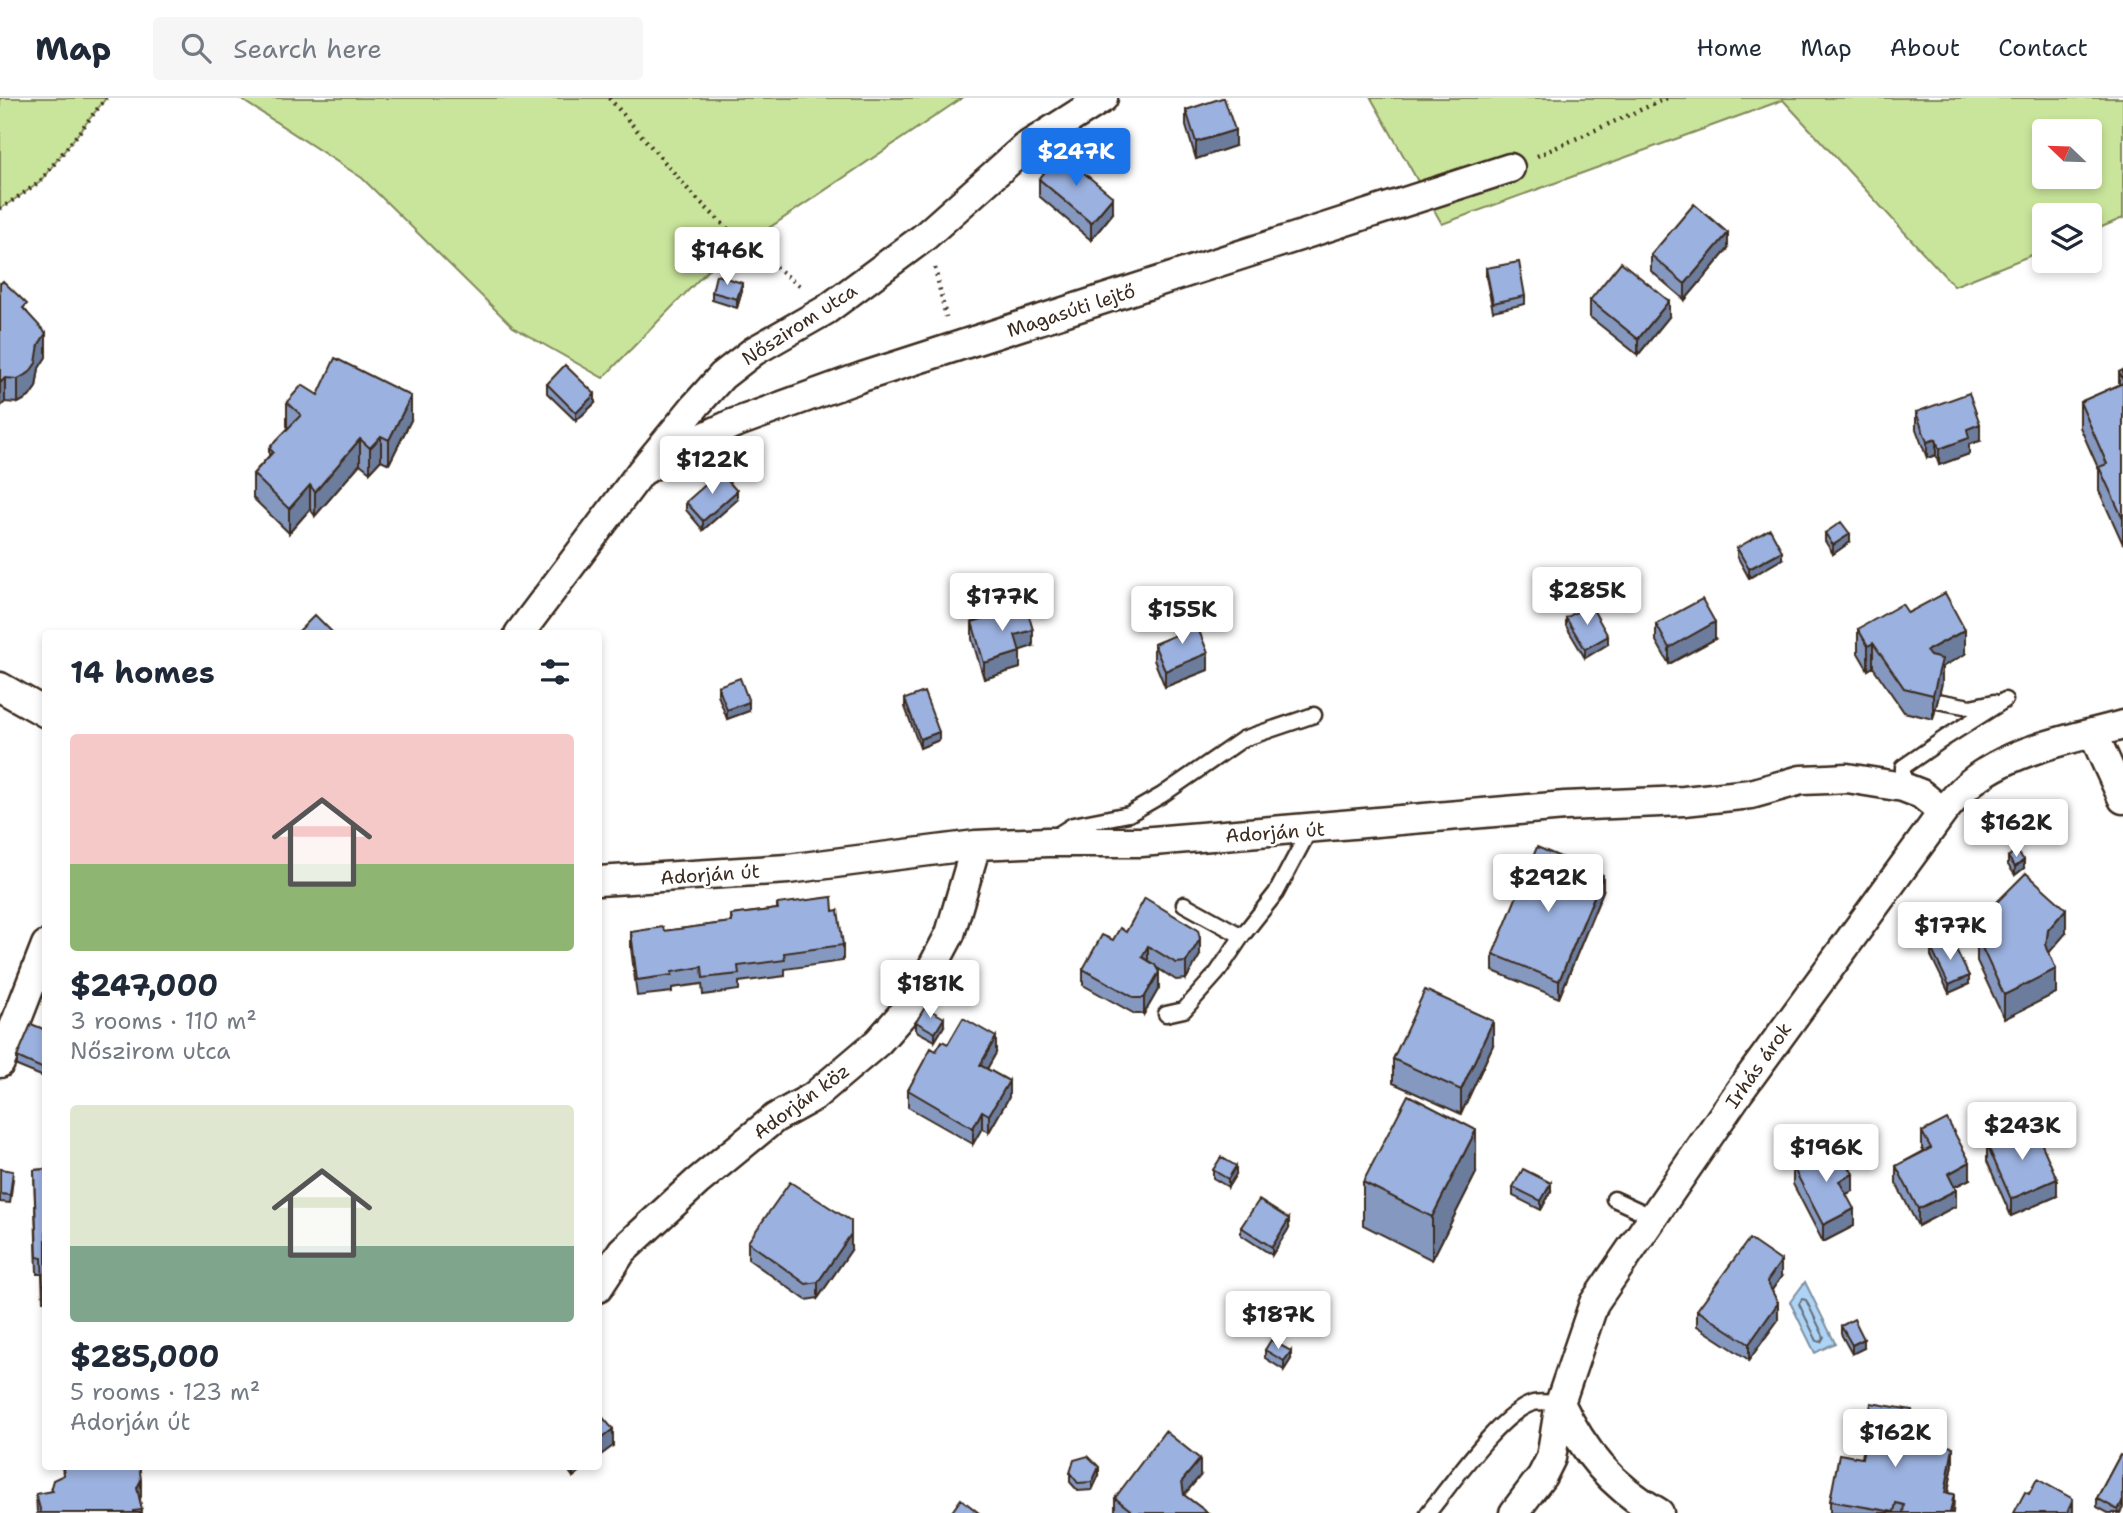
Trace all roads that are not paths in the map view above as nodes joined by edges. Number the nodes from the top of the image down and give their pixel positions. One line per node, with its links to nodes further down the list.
1 (1103, 98): 3 (street, Nőszirom utca)
2 (1510, 168): 3 (street, Magasúti lejtő)
3 (641, 472): 4 (street, Nőszirom utca)
4 (522, 630)
5 (0, 687): 7 (street)
6 (1937, 701): 11 (lane)
7 (42, 711)
8 (1314, 715): 15 (lane)
9 (2123, 725): 10 (street, Irhás árok)
10 (2093, 733): 12 (street); 13 (street, Irhás árok)
11 (1903, 788): 13 (street, Adorján út); 14 (street, Adorján út)
12 (2123, 799)
13 (1942, 812): 24 (street, Irhás árok)
14 (1310, 829): 15 (street, Adorján út); 19 (lane)
15 (1047, 842): 16 (street, Adorján út)
16 (976, 845): 17 (street, Adorján út); 25 (street, Adorján köz)
17 (602, 881)
18 (1184, 904): 19 (lane)
19 (1241, 936): 21 (lane)
20 (42, 955): 22 (street)
21 (1166, 1014)
22 (0, 1063)
23 (1614, 1199): 24 (lane)
24 (1653, 1217): 26 (street, Irhás árok)
25 (602, 1282)
26 (1560, 1403): 27 (lane); 28 (street, Irhás árok); 29 (street)
27 (1428, 1513)
28 (1514, 1513)
29 (1659, 1513)

